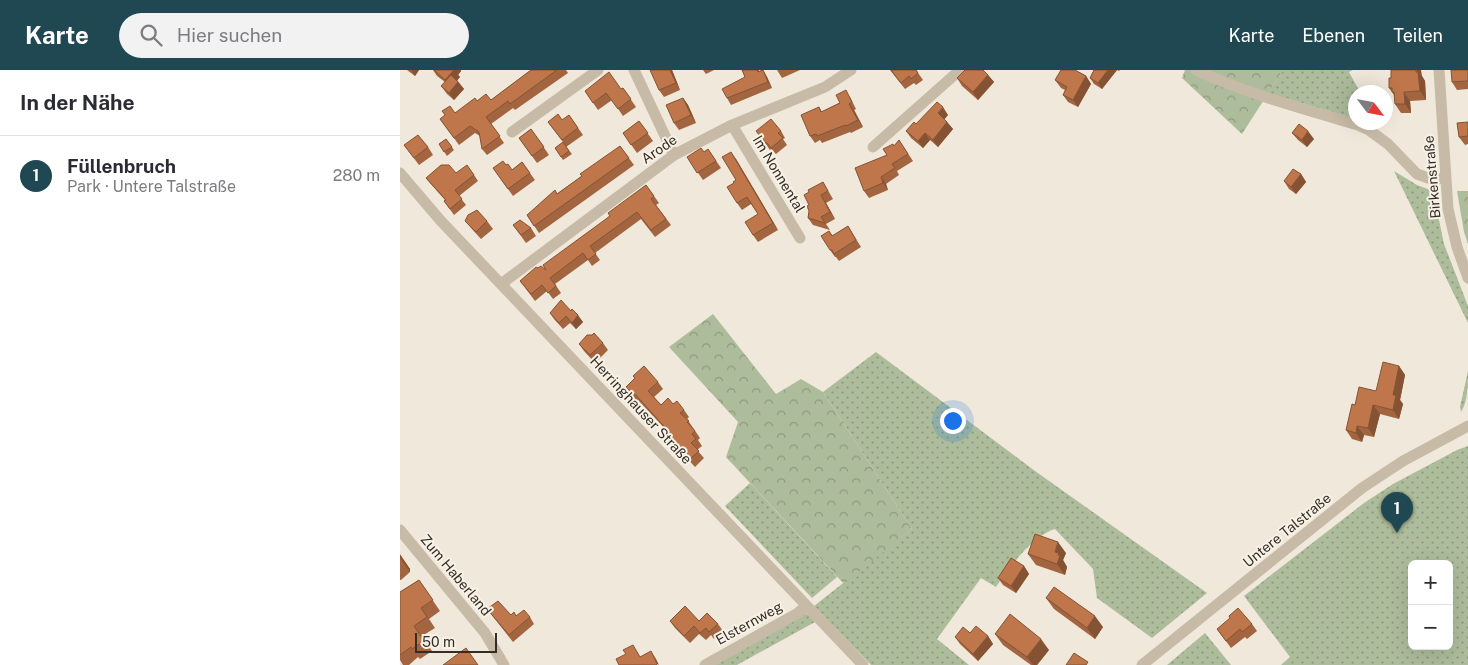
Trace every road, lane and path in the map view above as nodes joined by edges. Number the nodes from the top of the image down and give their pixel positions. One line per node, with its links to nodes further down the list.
1 (598, 70): 9 (street)
2 (634, 70): 11 (street)
3 (851, 70): 8 (street, Arode)
4 (960, 70): 7 (street)
5 (1196, 70): 13 (street)
6 (1439, 70): 13 (street, Birkenstraße)
7 (946, 75): 10 (street)
8 (732, 125): 11 (street, Arode); 14 (street, Im Nonnental)
9 (512, 132)
10 (873, 146)
11 (674, 155): 16 (street, Arode)
12 (400, 173): 16 (street, Herringhauser Straße)
13 (1445, 179): 15 (street, Birkenstraße)
14 (800, 238)
15 (1468, 278)
16 (501, 284): 20 (street, Herringhauser Straße)
17 (1468, 419): 18 (street, Untere Talstraße)
18 (1463, 428): 24 (street, Untere Talstraße)
19 (400, 530): 21 (street, Zum Haberland)
20 (806, 606): 22 (street, Elsternweg); 23 (street, Herringhauser Straße)
21 (504, 665)
22 (705, 665)
23 (863, 665)
24 (1142, 665)

